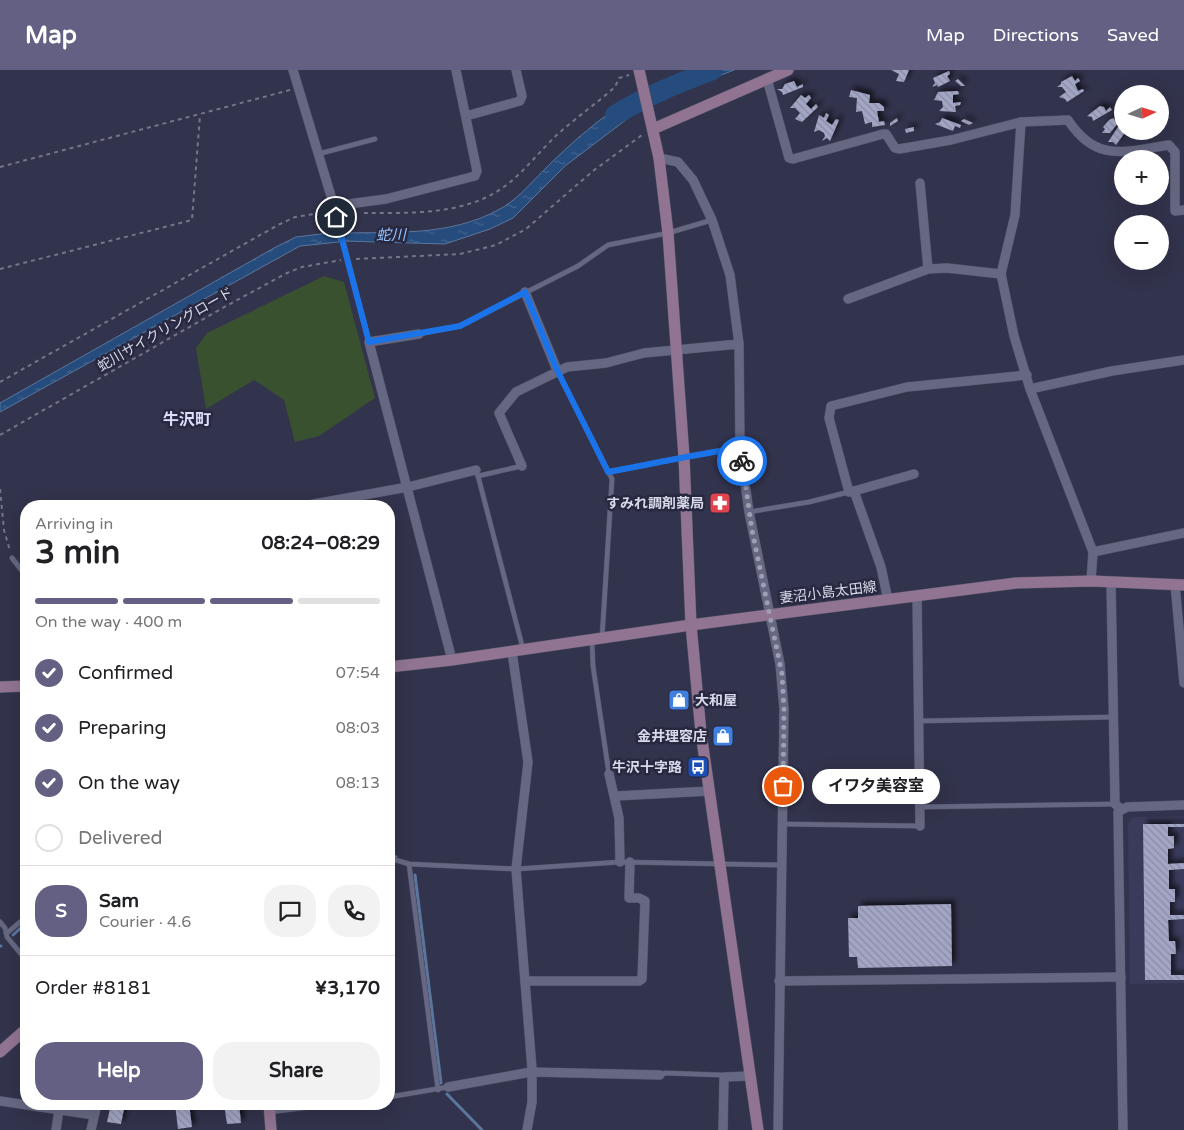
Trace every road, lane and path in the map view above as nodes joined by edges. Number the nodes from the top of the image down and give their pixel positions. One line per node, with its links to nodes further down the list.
1 (293, 70): 7 (street)
2 (456, 70): 9 (street)
3 (516, 70): 9 (street)
4 (788, 70): 6 (main road)
5 (636, 74): 11 (main road); 19 (path)
6 (767, 79): 10 (street); 11 (main road)
7 (298, 87): 8 (path); 13 (street)
8 (200, 115): 15 (path); 23 (path)
9 (466, 116): 18 (street)
10 (1021, 122): 17 (street); 25 (street)
11 (649, 127): 14 (main road); 22 (path, 蛇川サイクリングロード)
12 (375, 139): 13 (lane)
13 (317, 154): 18 (street)
14 (659, 158): 20 (street); 21 (main road)
15 (0, 167)
16 (920, 183): 24 (street)
17 (1184, 210)
18 (335, 212): 22 (lane); 35 (path)
19 (362, 213)
20 (712, 220): 21 (lane); 30 (street)
21 (668, 233): 26 (lane); 31 (main road)
22 (345, 257): 29 (lane); 37 (path, 蛇川サイクリングロード)
23 (0, 269)
24 (928, 269): 25 (street); 27 (street)
25 (1001, 274): 34 (street)
26 (525, 292): 28 (lane); 33 (street)
27 (848, 299)
28 (419, 334): 29 (street)
29 (369, 342): 44 (street)
30 (739, 344): 31 (street); 38 (street)
31 (678, 351): 33 (street); 39 (main road)
32 (1184, 360): 36 (street)
33 (557, 370): 40 (street); 41 (lane)
34 (1027, 375): 36 (street); 46 (street)
35 (0, 382)
36 (1030, 389): 50 (street)
37 (0, 435)
38 (740, 448): 39 (lane); 48 (street)
39 (684, 457): 41 (lane); 59 (main road)
40 (522, 466): 42 (lane)
41 (608, 472): 60 (lane)
42 (477, 473): 44 (street); 61 (lane)
43 (914, 474): 46 (street)
44 (408, 487): 47 (street); 63 (street)
45 (0, 489): 51 (path)
46 (851, 491): 48 (lane); 57 (street)
47 (336, 500)
48 (749, 512): 58 (street)
49 (1184, 533): 50 (street)
50 (1093, 552): 53 (street)
51 (12, 558): 52 (lane)
52 (20, 568)
53 (1091, 581): 54 (main road, 妻沼小島太田線); 56 (main road, 妻沼小島太田線)
54 (1111, 582): 55 (main road, 妻沼小島太田線); 68 (street)
55 (1180, 585): 65 (street)
56 (917, 596): 57 (main road, 妻沼小島太田線); 69 (street)
57 (888, 600): 58 (main road, 妻沼小島太田線)
58 (768, 614): 59 (main road, 妻沼小島太田線); 76 (street)
59 (691, 625): 60 (main road, 妻沼小島太田線); 71 (main road)
60 (597, 640): 61 (main road, 妻沼小島太田線); 70 (lane)
61 (524, 651): 62 (main road, 妻沼小島太田線)
62 (512, 652): 63 (main road, 妻沼小島太田線); 84 (street)
63 (452, 660): 64 (main road, 妻沼小島太田線)
64 (395, 666)
65 (1184, 683)
66 (20, 686): 67 (main road)
67 (0, 687)
68 (1114, 717): 69 (lane); 75 (street)
69 (919, 721): 74 (street)
70 (609, 774): 72 (street)
71 (710, 791): 72 (street); 82 (main road)
72 (616, 796): 79 (street)
73 (1184, 806): 75 (street)
74 (921, 807): 75 (lane); 77 (street)
75 (1118, 807): 89 (street)
76 (782, 824): 77 (lane); 83 (street)
77 (920, 826)
78 (395, 860): 81 (lane)
79 (620, 862): 80 (lane); 84 (lane)
80 (630, 862): 82 (lane); 90 (street)
81 (409, 864): 84 (lane); 99 (lane)
82 (721, 865): 83 (lane); 96 (main road)
83 (781, 865): 91 (street)
84 (516, 869): 90 (street)
85 (0, 922): 87 (lane)
86 (20, 922): 87 (lane)
87 (7, 933): 88 (lane)
88 (20, 953)
89 (1121, 977): 91 (street); 114 (street)
90 (525, 981): 94 (street)
91 (779, 981): 113 (street)
92 (20, 1034): 93 (main road)
93 (0, 1052)
94 (531, 1072): 95 (street); 98 (street); 110 (street)
95 (660, 1075): 97 (lane)
96 (750, 1076): 97 (street); 112 (main road)
97 (724, 1077): 111 (street)
98 (448, 1087): 99 (lane)
99 (438, 1090): 100 (lane)
100 (395, 1096)
101 (0, 1101): 102 (street)
102 (20, 1104)
103 (59, 1110): 106 (street); 107 (street)
104 (95, 1110): 106 (street)
105 (269, 1110): 109 (main road)
106 (94, 1115): 108 (street)
107 (56, 1130)
108 (92, 1130)
109 (271, 1130)
110 (527, 1130)
111 (723, 1130)
112 (758, 1130)
113 (778, 1130)
114 (1123, 1130)

